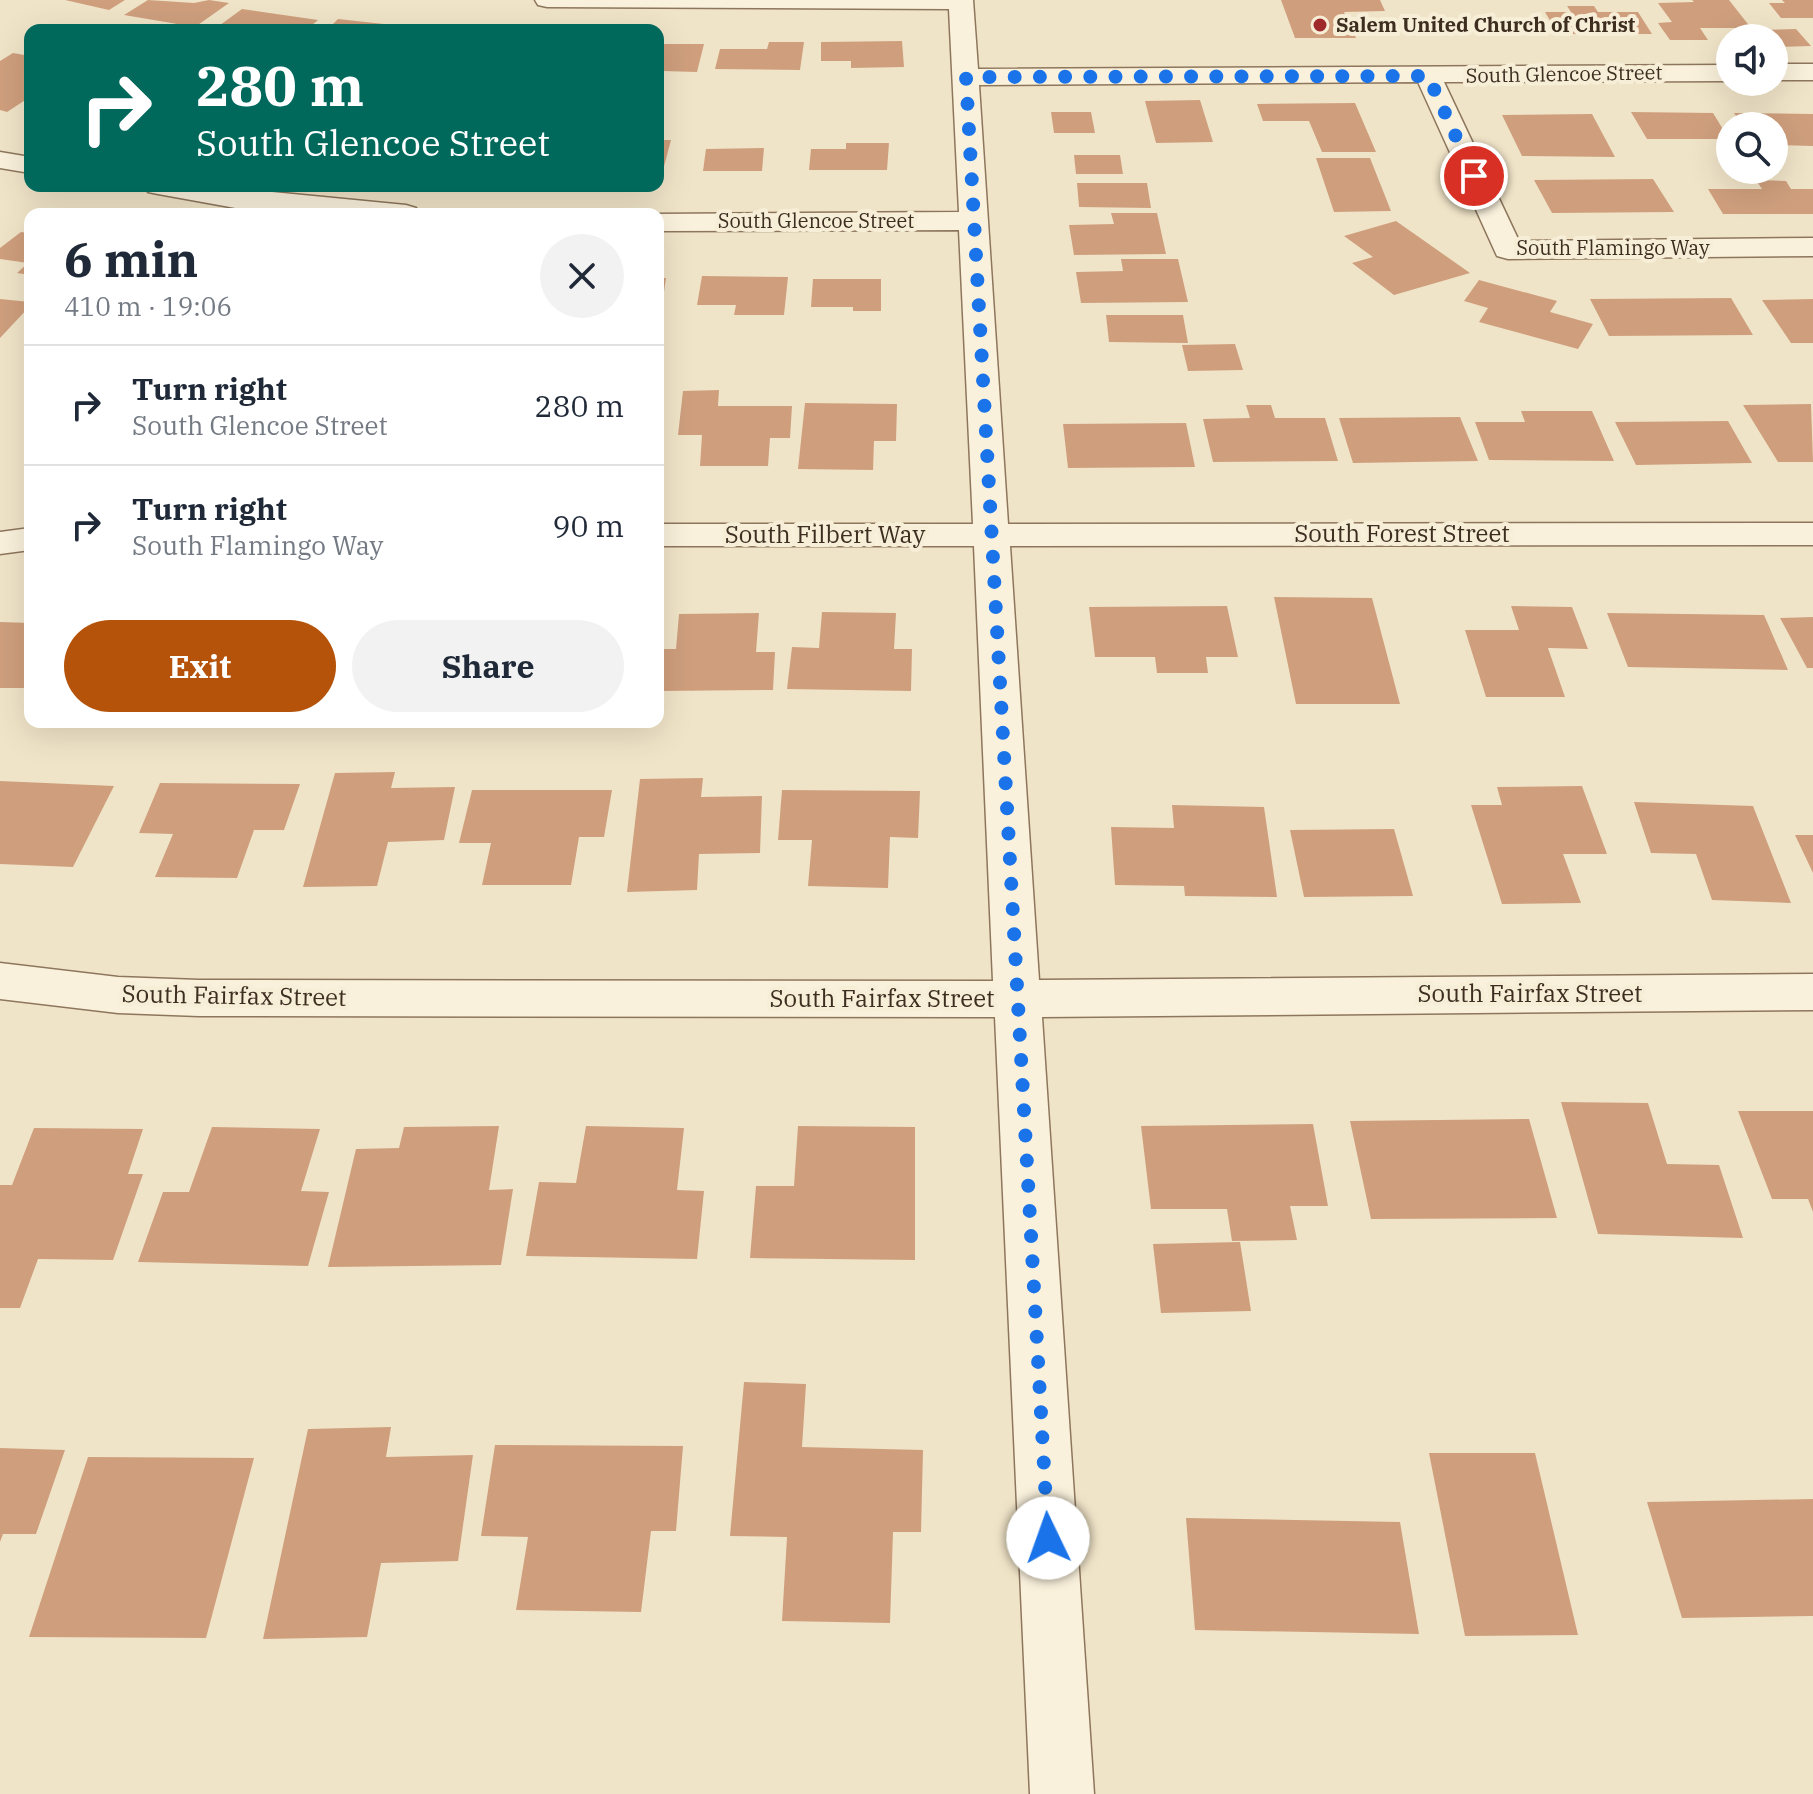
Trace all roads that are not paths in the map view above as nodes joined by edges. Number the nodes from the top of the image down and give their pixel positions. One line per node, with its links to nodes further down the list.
1 (547, 0): 2 (street)
2 (961, 1): 7 (street)
3 (1788, 72): 4 (street)
4 (1813, 72)
5 (1716, 73): 6 (street, South Glencoe Street)
6 (1428, 76): 7 (street, South Glencoe Street); 14 (street, South Flamingo Way)
7 (966, 77): 12 (street)
8 (0, 160): 9 (street)
9 (24, 164)
10 (194, 192): 11 (street)
11 (335, 208)
12 (975, 221): 13 (street, South Glencoe Street); 17 (street)
13 (664, 222)
14 (1813, 247)
15 (1813, 534): 17 (street, South Forest Street)
16 (664, 535): 17 (street, South Filbert Way)
17 (992, 535): 22 (street)
18 (24, 540): 19 (street)
19 (0, 543)
20 (0, 981): 22 (street, South Fairfax Street)
21 (1813, 992): 22 (street, South Fairfax Street)
22 (1018, 999): 23 (street)
23 (1062, 1794)

